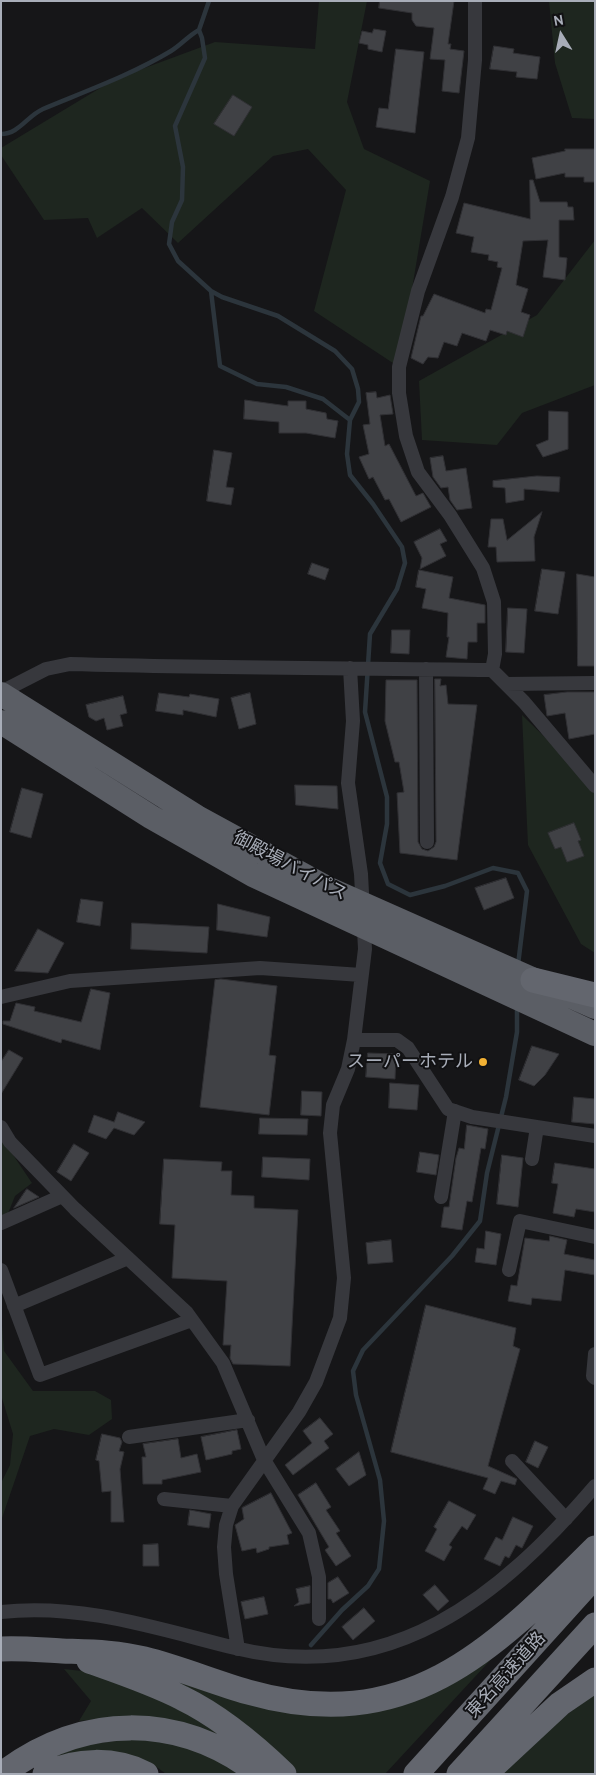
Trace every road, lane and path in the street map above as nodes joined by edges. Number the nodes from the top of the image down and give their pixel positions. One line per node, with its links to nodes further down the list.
1 (475, 1): 4 (street)
2 (350, 668): 3 (street); 7 (street); 11 (street)
3 (426, 669): 4 (street); 10 (street)
4 (492, 670): 6 (street)
5 (595, 683): 6 (street)
6 (506, 684): 9 (street)
7 (1, 693): 11 (highway, 御殿場バイパス)
8 (1, 722): 12 (highway, 御殿場バイパス)
9 (595, 786)
10 (427, 842)
11 (363, 904): 12 (street); 14 (highway, 御殿場バイパス)
12 (365, 928): 13 (street); 14 (highway, 御殿場バイパス)
13 (361, 975): 16 (street); 19 (street)
14 (532, 991): 15 (highway); 17 (highway, 御殿場バイパス); 18 (highway, 御殿場バイパス)
15 (595, 995)
16 (1, 997)
17 (595, 1007)
18 (595, 1034)
19 (354, 1040): 20 (street); 38 (street)
20 (455, 1111): 22 (street); 26 (street)
21 (1, 1127): 25 (street)
22 (537, 1127): 23 (street); 24 (street)
23 (595, 1136)
24 (532, 1159)
25 (62, 1196): 27 (street); 29 (street)
26 (441, 1198)
27 (1, 1223)
28 (595, 1237): 31 (street)
29 (128, 1258): 32 (street); 33 (street)
30 (1, 1270): 32 (street)
31 (509, 1270)
32 (14, 1306): 33 (street)
33 (192, 1320): 36 (street)
34 (595, 1354): 35 (street)
35 (595, 1378)
36 (248, 1420): 37 (street); 38 (street)
37 (129, 1437)
38 (264, 1460): 42 (street); 47 (street)
39 (512, 1461): 43 (street)
40 (595, 1486): 43 (street)
41 (164, 1499): 42 (street)
42 (232, 1506): 49 (street)
43 (566, 1519): 49 (street)
44 (595, 1548): 51 (highway)
45 (595, 1576): 58 (highway, 東名高速道路)
46 (1, 1612): 49 (street)
47 (319, 1619)
48 (595, 1625): 59 (highway, 東名高速道路)
49 (238, 1648)
50 (1, 1649): 51 (highway)
51 (61, 1651): 57 (highway)
52 (595, 1680): 60 (highway)
53 (2, 1774): 56 (highway)
54 (44, 1774): 55 (highway)
55 (146, 1774)
56 (259, 1774)
57 (284, 1774)
58 (416, 1774)
59 (459, 1774)
60 (485, 1774)

